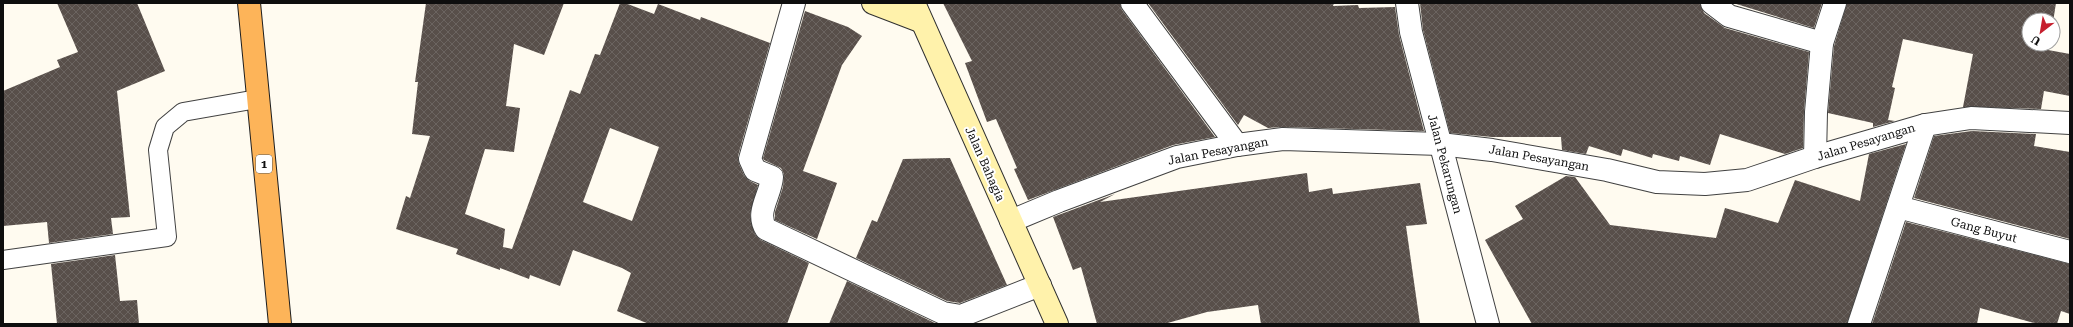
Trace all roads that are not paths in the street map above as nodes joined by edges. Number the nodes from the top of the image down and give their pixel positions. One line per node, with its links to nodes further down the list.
1 (249, 3): 10 (highway, 1)
2 (794, 3): 20 (street)
3 (873, 3): 8 (main road)
4 (1132, 3): 14 (street)
5 (1407, 3): 13 (street, Jalan Pekarungan)
6 (1712, 3): 9 (street)
7 (1835, 3): 9 (street)
8 (917, 12): 17 (main road, Jalan Bahagia)
9 (1822, 43): 15 (street)
10 (257, 99): 19 (lane); 21 (highway, 1)
11 (2070, 122): 12 (street, Jalan Pesayangan)
12 (1925, 125): 15 (street, Jalan Pesayangan); 16 (street)
13 (1440, 144): 14 (street, Jalan Pesayangan); 15 (street, Jalan Pesayangan); 23 (street, Jalan Pekarungan)
14 (1237, 145): 17 (street, Jalan Pesayangan)
15 (1816, 157)
16 (1898, 207): 18 (street, Gang Buyut); 24 (street)
17 (1011, 221): 20 (main road, Jalan Bahagia)
18 (2070, 252)
19 (3, 260)
20 (1040, 285): 22 (main road, Jalan Bahagia)
21 (280, 324)
22 (1057, 324)
23 (1488, 324)
24 (1858, 324)

